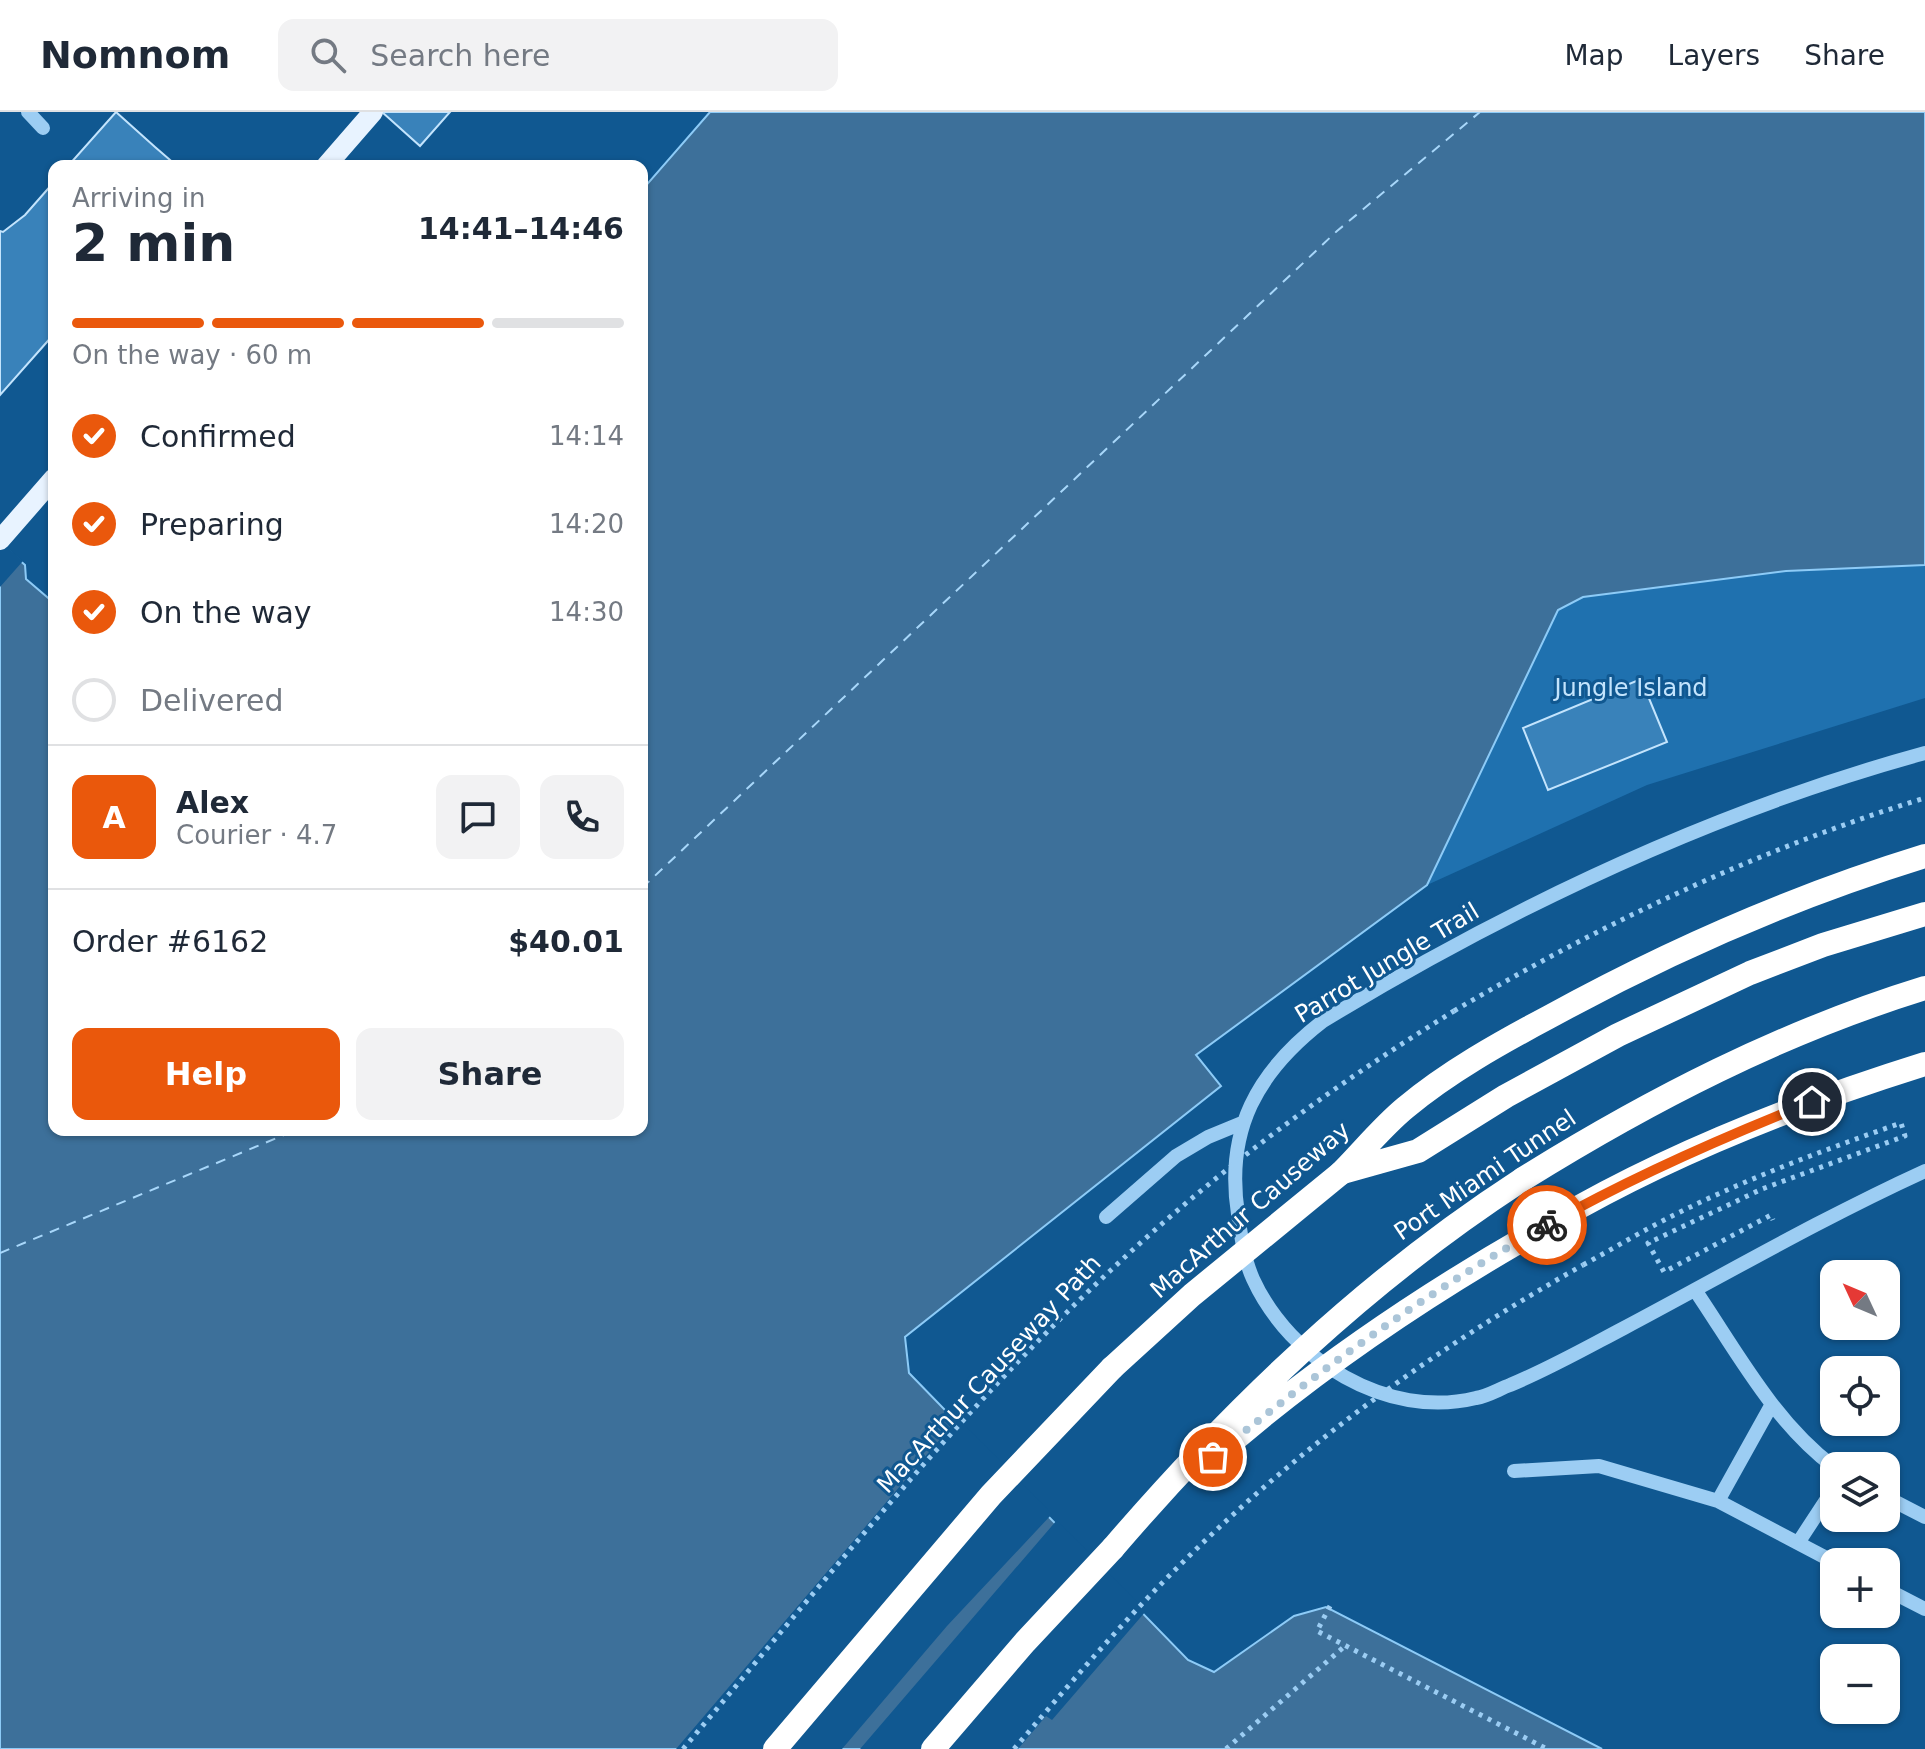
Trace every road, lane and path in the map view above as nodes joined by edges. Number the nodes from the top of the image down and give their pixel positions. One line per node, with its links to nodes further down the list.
1 (28, 112): 3 (street)
2 (373, 112): 4 (main road)
3 (43, 128)
4 (331, 160)
5 (48, 485): 6 (main road)
6 (0, 540)
7 (1925, 753): 13 (street, Parrot Jungle Trail)
8 (1925, 798): 33 (path, MacArthur Causeway Path, bridge)
9 (1925, 856): 15 (highway, MacArthur Causeway)
10 (1925, 914): 15 (highway, Port Miami Tunnel)
11 (1925, 988): 27 (highway, Port Miami Tunnel, bridge)
12 (1925, 1064): 27 (highway, bridge)
13 (1242, 1123): 16 (street); 18 (street, Parrot Jungle Trail)
14 (1925, 1171): 18 (street, Parrot Jungle Trail)
15 (1341, 1173): 34 (highway, MacArthur Causeway, bridge)
16 (1106, 1217)
17 (1773, 1220): 36 (path, bridge)
18 (1695, 1290): 19 (street)
19 (1772, 1404): 20 (street); 22 (street)
20 (1820, 1455)
21 (1514, 1471): 22 (street)
22 (1718, 1501): 26 (street)
23 (1900, 1504): 25 (street)
24 (1820, 1509): 26 (street)
25 (1925, 1517)
26 (1798, 1543): 28 (street)
27 (1113, 1548): 35 (highway)
28 (1820, 1555)
29 (1900, 1596): 31 (street)
30 (1330, 1606): 32 (path)
31 (1925, 1609)
32 (1345, 1646): 37 (path); 38 (path)
33 (683, 1749)
34 (775, 1749)
35 (933, 1749)
36 (1014, 1749)
37 (1226, 1749)
38 (1547, 1749)

